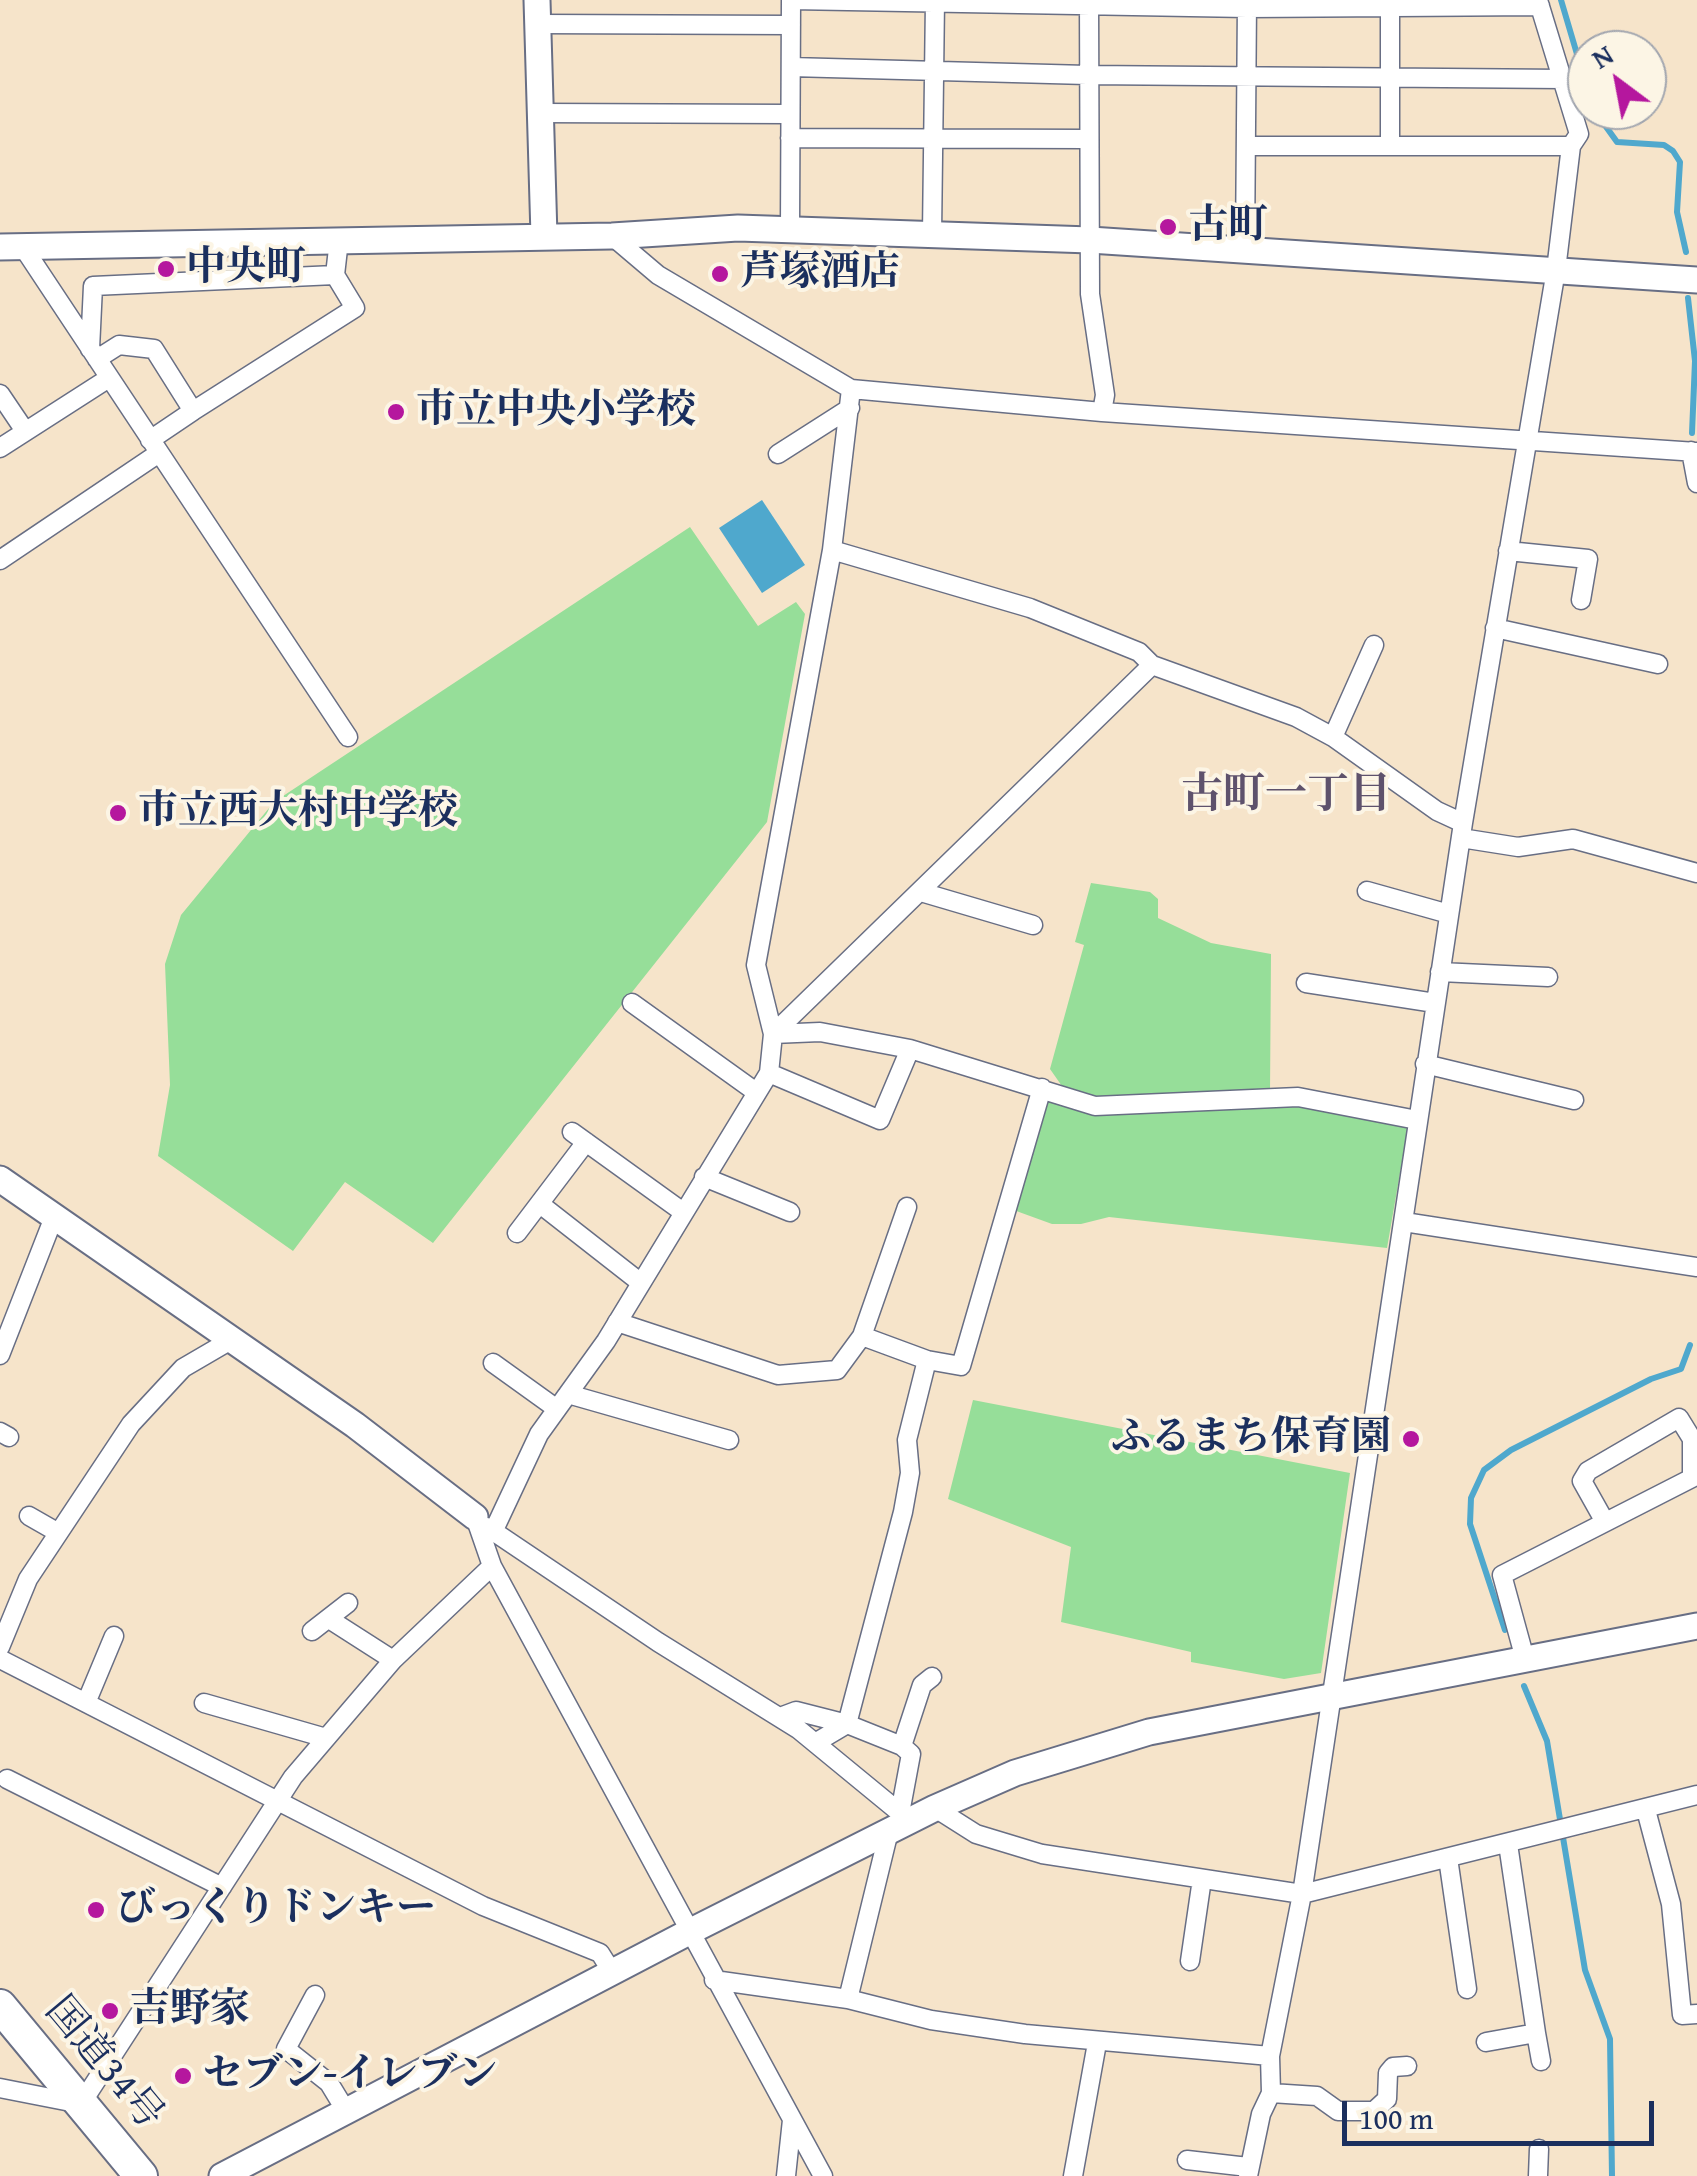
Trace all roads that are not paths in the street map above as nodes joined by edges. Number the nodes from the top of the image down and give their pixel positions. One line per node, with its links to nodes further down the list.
1 (935, 1): 2 (street); 7 (street); 9 (street)
2 (1089, 3): 4 (street); 10 (street)
3 (1539, 3): 5 (street); 13 (street)
4 (1247, 4): 5 (street); 11 (street)
5 (1390, 4): 12 (street)
6 (537, 12): 7 (street); 14 (street)
7 (791, 25): 8 (street)
8 (791, 67): 9 (street); 15 (street)
9 (934, 71): 10 (street); 17 (street)
10 (1087, 75): 11 (street); 18 (street)
11 (1246, 75): 12 (street); 20 (street)
12 (1391, 77): 13 (street); 19 (street)
13 (1564, 79): 21 (street)
14 (540, 113): 15 (street); 24 (street)
15 (789, 114): 16 (street)
16 (790, 138): 17 (street); 22 (street)
17 (934, 139): 18 (street); 23 (street)
18 (1087, 139): 27 (street)
19 (1390, 145): 20 (street); 21 (street)
20 (1246, 146): 29 (street)
21 (1571, 146): 30 (street)
22 (790, 230): 23 (street); 25 (street)
23 (932, 234): 27 (street)
24 (544, 236): 25 (street); 26 (street)
25 (612, 236): 36 (street)
26 (339, 240): 28 (street); 31 (street)
27 (1090, 240): 29 (street); 38 (street)
28 (11, 247): 33 (street)
29 (1245, 250): 30 (street)
30 (1556, 270): 32 (street); 40 (street)
31 (335, 275): 33 (street); 37 (street)
32 (1697, 280)
33 (94, 354): 34 (street); 37 (street)
34 (109, 378): 39 (street); 41 (street)
35 (0, 394): 39 (street)
36 (851, 398): 38 (street); 44 (street); 46 (street)
37 (193, 411): 41 (street)
38 (1102, 412): 40 (street)
39 (25, 431): 42 (street)
40 (1524, 442): 43 (street); 47 (street)
41 (154, 447): 48 (street); 54 (street)
42 (0, 448)
43 (1694, 452): 45 (street)
44 (778, 454)
45 (1697, 483)
46 (832, 550): 53 (street); 67 (street)
47 (1508, 551): 49 (street); 50 (street)
48 (0, 560)
49 (1581, 600)
50 (1495, 628): 52 (street); 56 (street)
51 (1374, 646): 55 (street)
52 (1658, 664)
53 (1152, 665): 55 (street); 59 (street)
54 (348, 737)
55 (1333, 737): 56 (street)
56 (1462, 830): 57 (street); 60 (street)
57 (1697, 873)
58 (1367, 891): 60 (street)
59 (922, 892): 61 (street); 67 (street)
60 (1449, 914): 62 (street)
61 (1033, 925)
62 (1440, 972): 63 (street); 66 (street)
63 (1548, 978)
64 (1306, 983): 66 (street)
65 (632, 1003): 72 (street)
66 (1435, 1003): 69 (street)
67 (773, 1034): 68 (street); 70 (street)
68 (910, 1050): 70 (street); 71 (street)
69 (1426, 1064): 73 (street); 74 (street)
70 (769, 1073): 72 (street)
71 (1042, 1088): 74 (street); 90 (street)
72 (756, 1092): 75 (street)
73 (1574, 1100)
74 (1417, 1120): 82 (street)
75 (704, 1177): 79 (street); 80 (street)
76 (0, 1179): 81 (street)
77 (540, 1204): 79 (street); 83 (street); 85 (street)
78 (907, 1207): 87 (street)
79 (683, 1212): 85 (street)
80 (790, 1212)
81 (54, 1217): 88 (street); 89 (street)
82 (1404, 1222): 84 (street); 111 (street)
83 (516, 1233)
84 (1697, 1268)
85 (640, 1283): 86 (street)
86 (618, 1322): 87 (street); 92 (street)
87 (862, 1336): 90 (street)
88 (230, 1340): 98 (street); 99 (street)
89 (0, 1355)
90 (927, 1360): 115 (street)
91 (493, 1362): 92 (street)
92 (562, 1401): 94 (street); 98 (street)
93 (688, 1406): 94 (street)
94 (680, 1426): 95 (street)
95 (729, 1440)
96 (28, 1516): 99 (street)
97 (1605, 1522): 97 (street); 108 (street)
98 (484, 1524): 100 (street); 114 (street)
99 (57, 1532): 106 (street)
100 (492, 1566): 109 (street); 130 (street)
101 (348, 1603): 102 (street)
102 (328, 1619): 104 (street); 109 (street)
103 (1697, 1626): 108 (street)
104 (312, 1631)
105 (114, 1636): 112 (street)
106 (0, 1647)
107 (0, 1658): 112 (street)
108 (1525, 1659): 111 (street)
109 (392, 1660): 116 (street)
110 (932, 1677): 118 (street)
111 (1330, 1698): 122 (street); 129 (street)
112 (86, 1703): 121 (street)
113 (204, 1703): 116 (street)
114 (780, 1717): 115 (street); 117 (street)
115 (847, 1724): 117 (street); 118 (street)
116 (326, 1738): 121 (street)
117 (815, 1743): 124 (street)
118 (902, 1746): 124 (street)
119 (8, 1779): 128 (street)
120 (1697, 1796): 123 (street)
121 (276, 1803): 128 (street); 132 (street)
122 (935, 1808): 124 (street); 127 (street)
123 (1646, 1810): 125 (street); 138 (street)
124 (900, 1821): 130 (street); 136 (street)
125 (1508, 1844): 126 (street); 139 (street)
126 (1448, 1858): 129 (street); 134 (street)
127 (1202, 1879): 129 (street); 131 (street)
128 (222, 1887): 147 (street)
129 (1302, 1894): 142 (street)
130 (689, 1932): 132 (street); 133 (street)
131 (1190, 1961)
132 (612, 1972): 148 (street)
133 (714, 1980): 136 (street); 149 (street)
134 (1467, 1989)
135 (315, 1994): 148 (street)
136 (848, 2000): 141 (street)
137 (0, 2006): 147 (highway, 国道34号)
138 (1697, 2014)
139 (1536, 2034): 140 (street); 143 (street)
140 (1486, 2042)
141 (1098, 2043): 142 (street); 157 (street)
142 (1270, 2056): 146 (street)
143 (1541, 2061)
144 (1407, 2066): 146 (street)
145 (0, 2088): 147 (street)
146 (1271, 2093): 152 (street)
147 (81, 2104): 153 (highway, 国道34号)
148 (346, 2111): 154 (street)
149 (792, 2119): 155 (street); 156 (street)
150 (1539, 2149): 158 (street)
151 (1186, 2160): 152 (street)
152 (1248, 2172)
153 (141, 2176)
154 (222, 2176)
155 (786, 2176)
156 (823, 2176)
157 (1073, 2176)
158 (1538, 2176)

